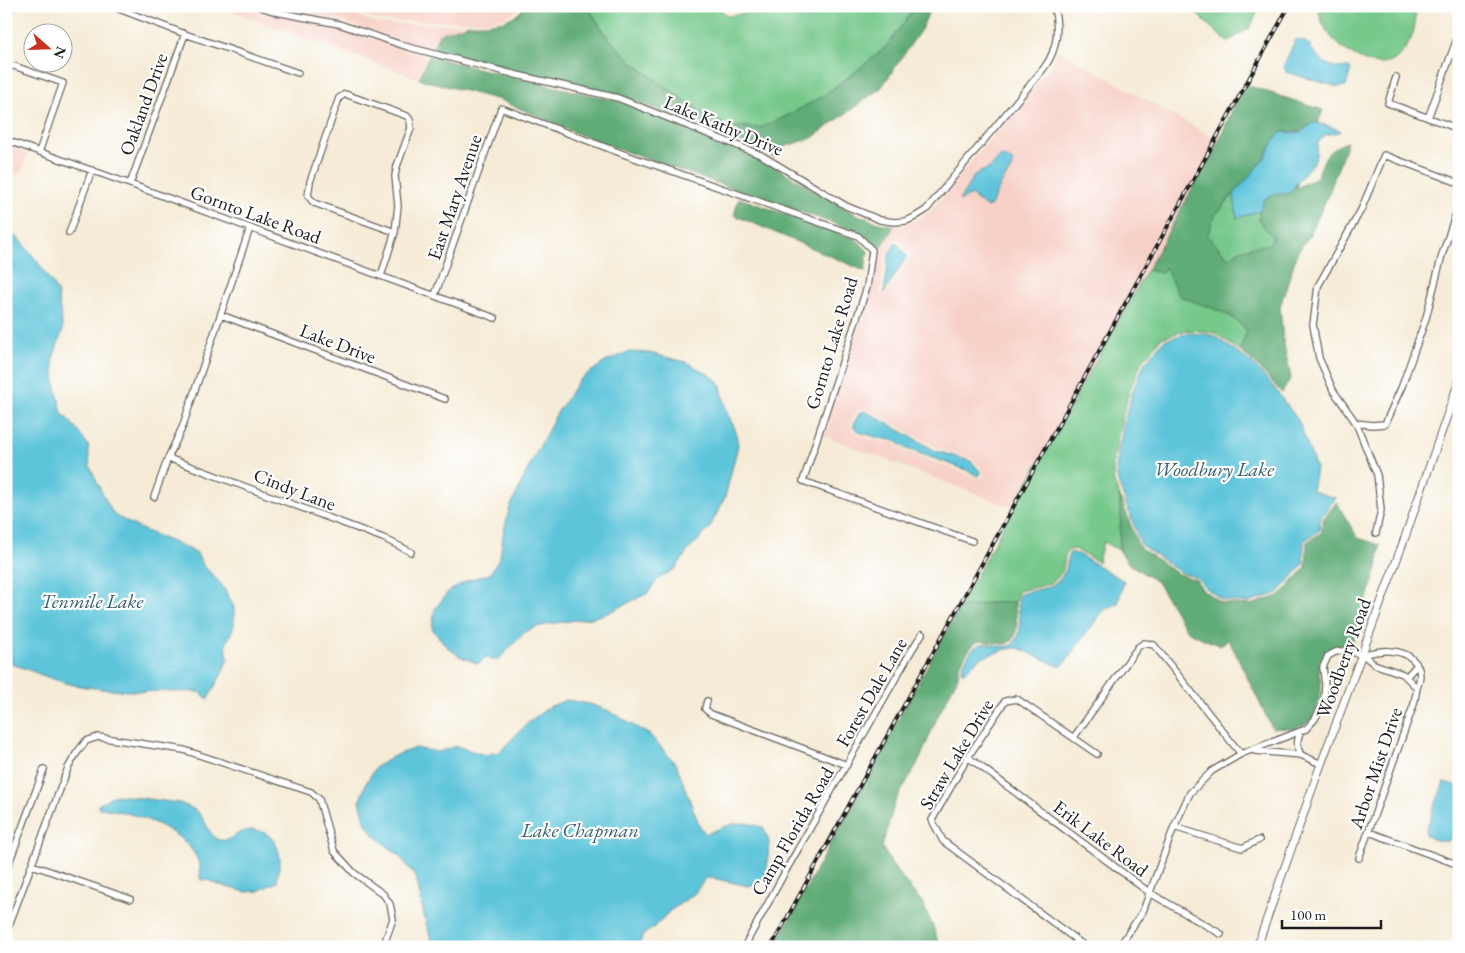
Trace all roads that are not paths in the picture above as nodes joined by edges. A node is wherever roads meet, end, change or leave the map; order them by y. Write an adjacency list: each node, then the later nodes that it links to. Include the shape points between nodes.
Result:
1 (111, 6): 5 (street)
2 (258, 6): 3 (street, Lake Kathy Drive, via 618,98 761,155 854,210 894,222 913,218 926,210 1044,68 1056,41)
3 (1054, 6)
4 (1459, 33): 10 (street)
5 (185, 34): 7 (street); 16 (street, Oakland Drive)
6 (6, 66): 13 (street, via 63,83)
7 (298, 73)
8 (1396, 77): 10 (street, via 1388,103)
9 (501, 108): 23 (street, East Mary Avenue); 32 (street, Gornto Lake Road, via 858,236 872,250 868,287 803,480)
10 (1428, 118): 11 (street)
11 (1459, 129)
12 (6, 140): 13 (street, Gornto Lake Road)
13 (39, 152): 14 (street, Gornto Lake Road)
14 (92, 170): 16 (street, Gornto Lake Road); 21 (street)
15 (1459, 183): 28 (street, via 1384,155 1361,210 1318,286 1313,326 1319,358 1333,390)
16 (130, 184): 19 (street, Gornto Lake Road)
17 (1459, 204): 18 (street)
18 (1456, 224): 28 (street, via 1442,255 1426,318 1386,424)
19 (250, 228): 22 (street, Gornto Lake Road); 24 (street)
20 (395, 232): 20 (street, via 398,206 395,176 411,128 410,120 407,116 345,94 339,98 308,196 314,202); 22 (street)
21 (69, 233)
22 (381, 276): 23 (street, Gornto Lake Road)
23 (435, 295): 25 (street, Gornto Lake Road)
24 (221, 315): 27 (street, Lake Drive); 29 (street, via 182,428)
25 (495, 318)
26 (1459, 381): 35 (street, Woodberry Road)
27 (445, 399)
28 (1356, 423): 31 (street, via 1377,475 1381,510)
29 (168, 458): 30 (street); 33 (street, Cindy Lane, via 383,538)
30 (154, 497)
31 (1376, 533)
32 (972, 541)
33 (411, 552)
34 (922, 634): 48 (street, Forest Dale Lane)
35 (1362, 654): 36 (street, via 1391,651 1404,654); 37 (street, Arbor Mist Drive, via 1374,664); 40 (street, via 1338,651 1328,656 1323,667 1324,702 1316,719); 47 (street, Woodberry Road)
36 (1417, 665): 37 (street); 38 (street, Arbor Mist Drive, via 1421,679)
37 (1406, 676): 38 (street, Arbor Mist Drive)
38 (1417, 688): 51 (street, Arbor Mist Drive)
39 (707, 701): 48 (street, Camp Florida Road, via 705,709 711,714)
40 (1300, 732): 42 (street); 45 (street, via 1297,749)
41 (1074, 738): 43 (street, Straw Lake Drive); 44 (street, via 1144,643 1154,645); 46 (street, Straw Lake Drive, via 1017,699 1005,701)
42 (1251, 751): 44 (street); 45 (street)
43 (1097, 754)
44 (1241, 754): 50 (street, via 1212,772 1190,793)
45 (1302, 755): 47 (street)
46 (968, 757): 57 (street, Erik Lake Road); 61 (street, Straw Lake Drive, via 932,820 943,841)
47 (1321, 764): 67 (street, Woodberry Road)
48 (846, 765): 63 (street, Camp Florida Road)
49 (44, 769): 56 (street)
50 (1174, 826): 52 (street, via 1242,848); 57 (street)
51 (1369, 832): 53 (street, Arbor Mist Drive); 55 (street)
52 (1259, 840)
53 (1359, 858)
54 (32, 865): 58 (street); 59 (street); 62 (street, via 68,768 86,741 98,737 184,750 311,792 319,799 334,851 390,904 393,919)
55 (1459, 865)
56 (6, 871)
57 (1150, 893): 60 (street, Erik Lake Road); 66 (street, via 1143,911)
58 (130, 899)
59 (6, 933)
60 (1221, 934)
61 (1076, 940): 64 (street); 65 (street, Straw Lake Drive)
62 (383, 947)
63 (744, 947)
64 (1072, 947)
65 (1086, 947)
66 (1119, 947)
67 (1257, 947)

